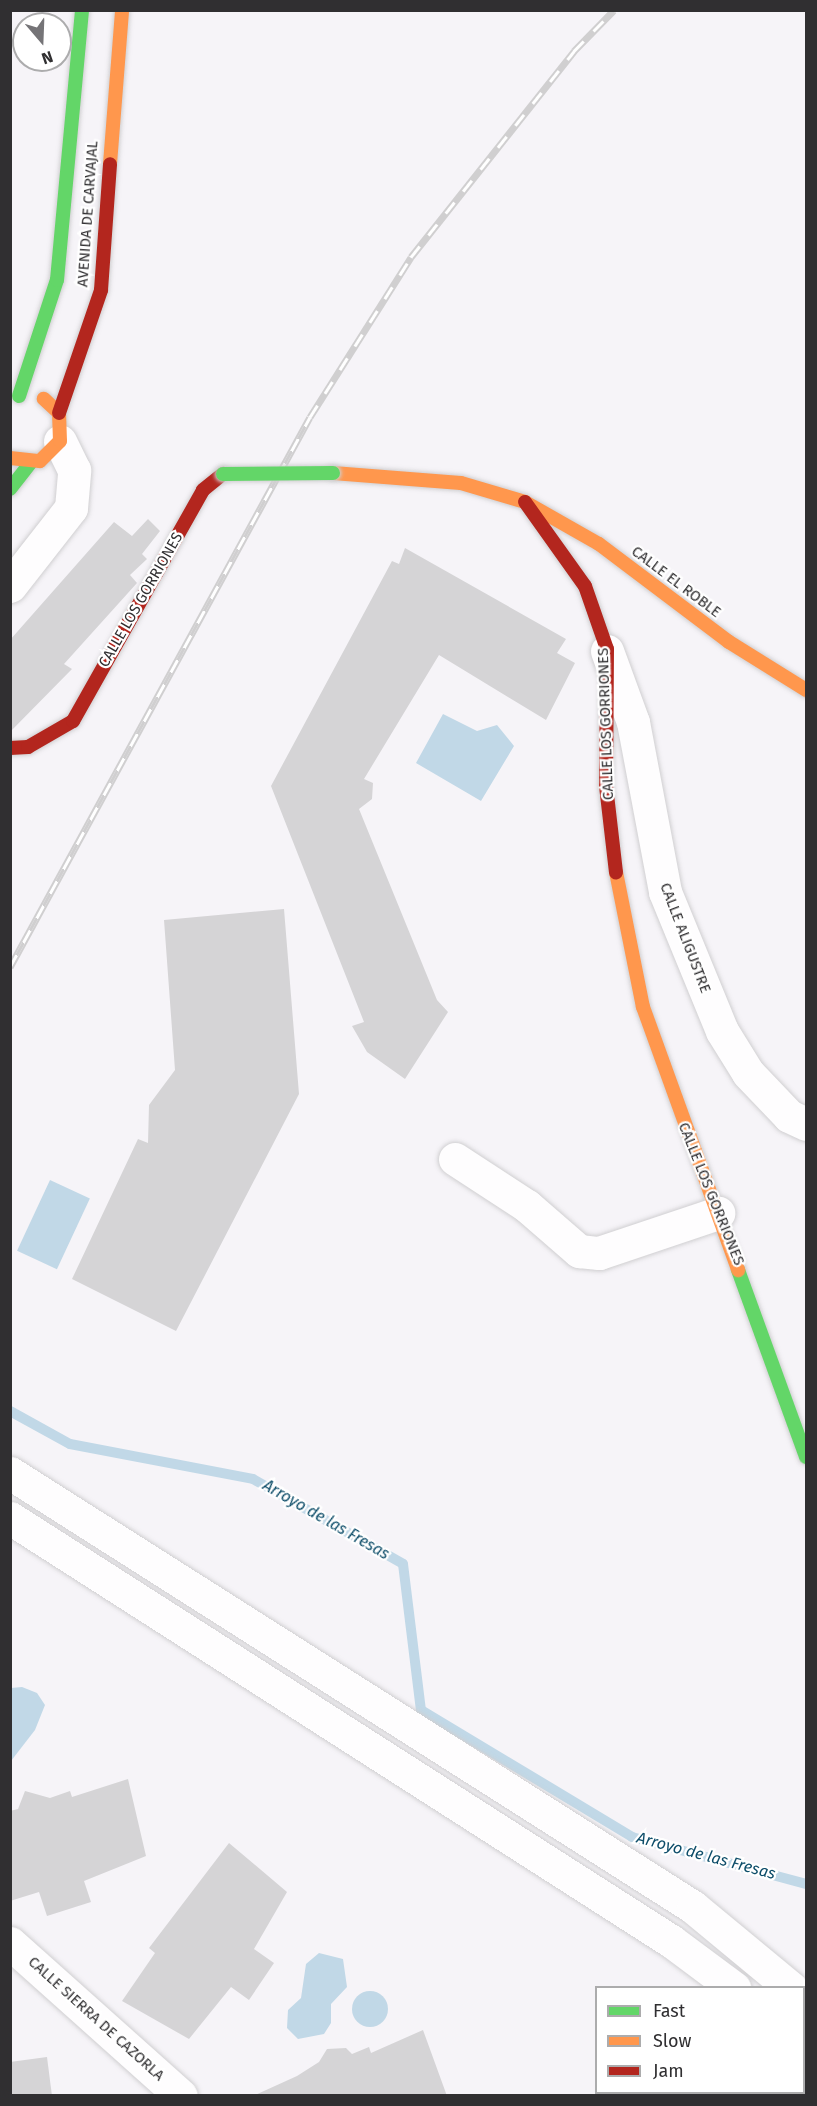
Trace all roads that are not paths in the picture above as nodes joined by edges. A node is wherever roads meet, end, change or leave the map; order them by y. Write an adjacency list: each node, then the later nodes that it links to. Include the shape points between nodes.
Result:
1 (82, 10): 3 (street, AVENIDA DE CARVAJAL, via 57,280)
2 (122, 10): 4 (street, AVENIDA DE CARVAJAL, via 101,290)
3 (15, 398): 4 (street, via 37,396)
4 (59, 427): 6 (street, via 52,453); 9 (street, via 74,470 71,508)
5 (10, 458): 6 (street)
6 (31, 462): 7 (street)
7 (10, 489)
8 (525, 502): 10 (street, CALLE LOS GORRIONES, via 585,586); 11 (street, CALLE EL ROBLE, via 599,544 729,642); 12 (street, CALLE LOS GORRIONES, bridge, via 461,483 333,473 223,474 203,490 73,721 28,747)
9 (10, 586)
10 (607, 649): 13 (street, CALLE ALIGUSTRE, via 633,722 665,892 718,1020 748,1073 789,1116); 15 (street, CALLE LOS GORRIONES, via 606,786 621,914 643,1008)
11 (807, 690)
12 (10, 748)
13 (807, 1124)
14 (455, 1159): 15 (street, via 527,1206 579,1251 599,1253)
15 (718, 1213): 16 (street, CALLE LOS GORRIONES)
16 (807, 1457)
17 (10, 1473): 21 (street, via 693,1907)
18 (10, 1518): 20 (street, via 671,1941)
19 (10, 1943): 22 (street, CALLE SIERRA DE CAZORLA)
20 (731, 1986)
21 (788, 1986)
22 (181, 2096)

